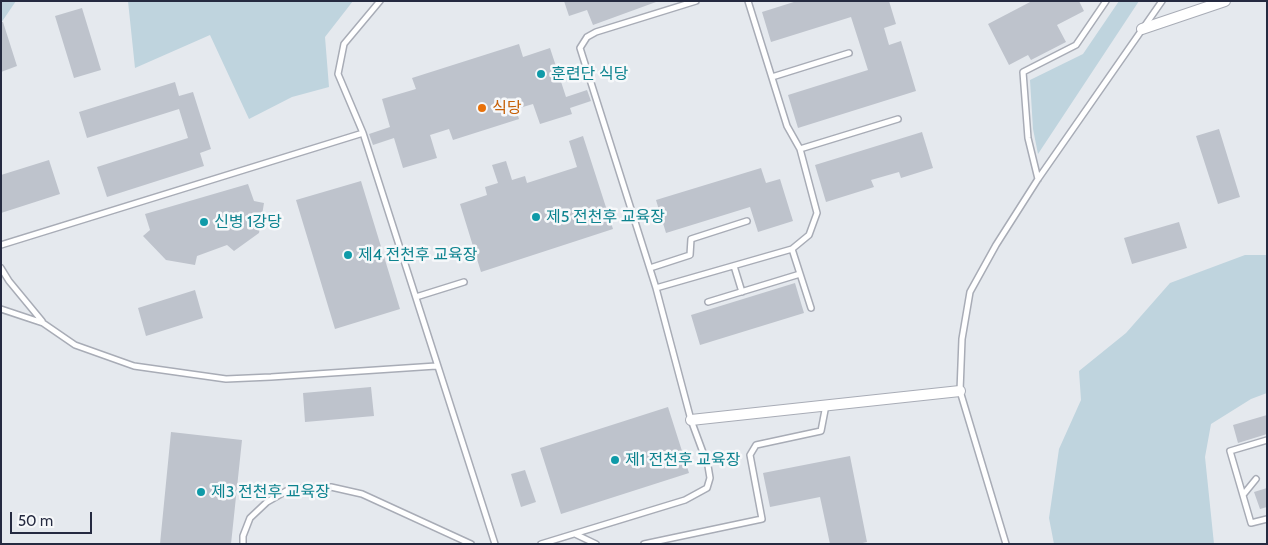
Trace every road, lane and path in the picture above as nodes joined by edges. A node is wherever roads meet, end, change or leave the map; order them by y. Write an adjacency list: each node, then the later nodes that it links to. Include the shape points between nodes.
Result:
1 (380, 1): 11 (lane, via 344,44 338,74)
2 (696, 1): 19 (lane, via 596,32 587,37 580,48)
3 (748, 1): 9 (lane)
4 (1106, 1): 13 (lane, via 1076,45 1023,72 1028,138)
5 (1162, 1): 7 (lane)
6 (1225, 1): 7 (street)
7 (1142, 29): 13 (lane)
8 (849, 53): 9 (lane)
9 (772, 77): 12 (lane, via 787,126)
10 (898, 119): 12 (lane)
11 (363, 133): 15 (lane); 24 (lane)
12 (800, 149): 16 (lane, via 817,213 809,235)
13 (1038, 179): 30 (lane, via 970,292 962,339)
14 (747, 221): 19 (lane, via 692,239 690,255)
15 (1, 245)
16 (792, 248): 17 (lane); 20 (lane)
17 (734, 266): 22 (lane); 23 (lane)
18 (1, 268): 28 (lane)
19 (650, 268): 22 (lane)
20 (800, 274): 23 (lane); 26 (lane)
21 (464, 282): 24 (lane)
22 (656, 288): 32 (lane)
23 (742, 292): 25 (lane)
24 (416, 298): 29 (lane)
25 (708, 302)
26 (811, 308)
27 (1, 310): 28 (lane)
28 (43, 323): 29 (lane, via 74,345 134,366 226,379)
29 (436, 366): 40 (lane)
30 (960, 391): 31 (street); 44 (lane)
31 (826, 405): 32 (street); 43 (lane, via 822,431 756,445 750,455 762,519)
32 (691, 420): 37 (lane, via 708,466 710,478 707,488 684,500)
33 (1267, 440): 35 (lane, via 1230,451)
34 (1256, 479): 35 (lane)
35 (1243, 495): 36 (lane, via 1251,523)
36 (1267, 519)
37 (574, 534): 41 (lane); 42 (lane)
38 (243, 544): 39 (lane, via 250,518 267,502 288,490 308,487 362,494)
39 (471, 544)
40 (494, 544)
41 (541, 544)
42 (596, 544)
43 (644, 544)
44 (1006, 544)

